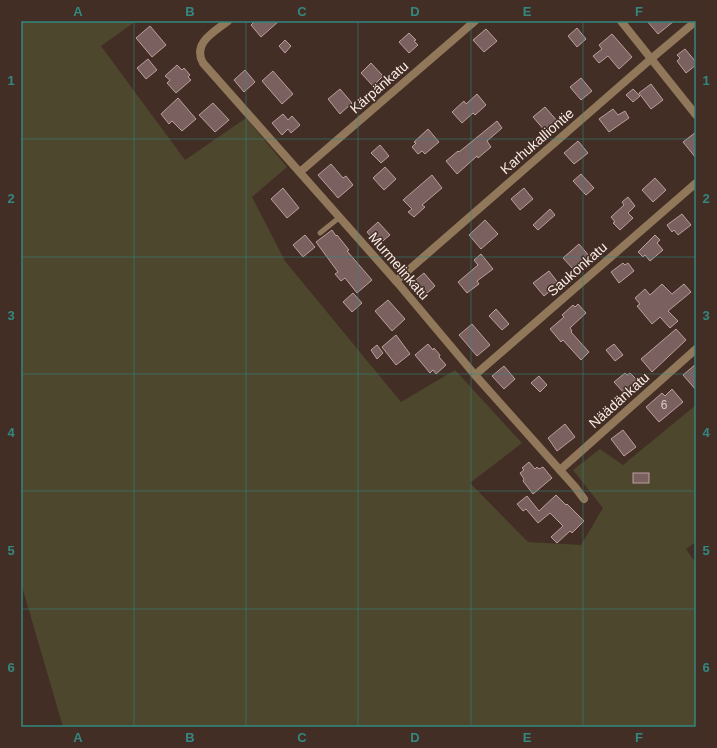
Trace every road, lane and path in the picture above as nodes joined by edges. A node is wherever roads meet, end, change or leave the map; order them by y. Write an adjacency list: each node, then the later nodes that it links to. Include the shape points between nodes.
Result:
1 (228, 21): 7 (street, Murmelinkatu, via 202,42 199,56)
2 (475, 21): 7 (street, Kärpänkatu)
3 (621, 21): 5 (street)
4 (696, 21): 5 (street, Karhukalliontie)
5 (652, 58): 6 (street); 11 (street, Karhukalliontie)
6 (696, 115)
7 (300, 172): 9 (street, Murmelinkatu)
8 (696, 183): 13 (street, Saukonkatu)
9 (340, 217): 10 (lane); 11 (street, Murmelinkatu)
10 (320, 233)
11 (396, 281): 13 (street, Murmelinkatu)
12 (696, 349): 14 (street, Näädänkatu)
13 (475, 375): 14 (street, Murmelinkatu)
14 (560, 470): 15 (street, Murmelinkatu)
15 (584, 499)

